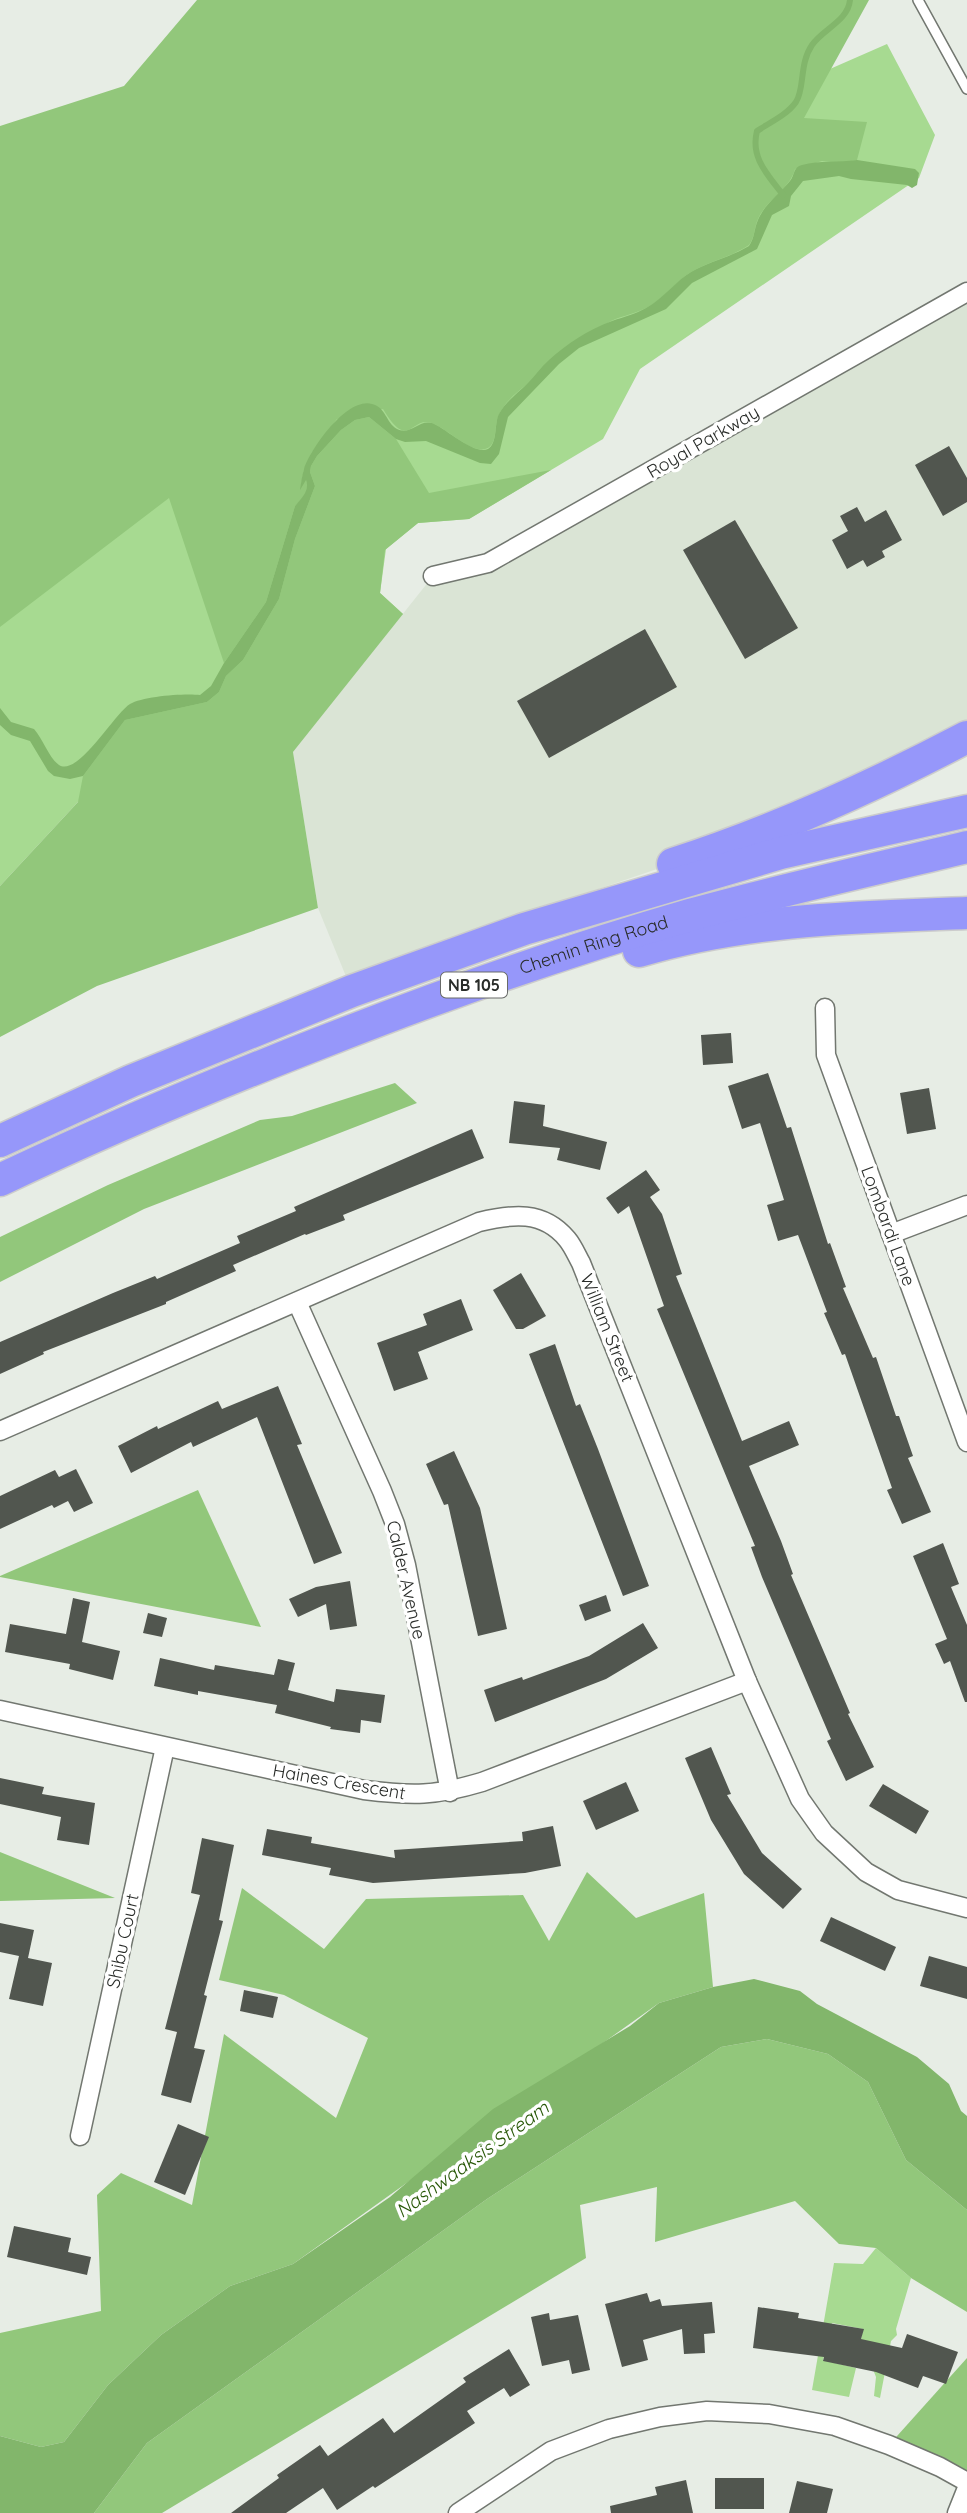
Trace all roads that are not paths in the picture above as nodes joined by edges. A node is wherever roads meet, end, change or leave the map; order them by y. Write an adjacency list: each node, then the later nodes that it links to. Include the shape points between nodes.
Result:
1 (918, 0): 2 (lane)
2 (967, 89)
3 (967, 292): 4 (street, Royal Parkway, via 488,563)
4 (433, 576)
5 (967, 737): 9 (highway, via 757,835 499,923)
6 (967, 811): 9 (highway, Chemin Ring Road / NB 105, via 781,853 524,929)
7 (967, 847): 11 (highway, Chemin Ring Road / NB 105, via 691,915 611,940 400,1012)
8 (967, 913): 11 (highway, via 750,927 649,948)
9 (352, 991): 12 (highway, Chemin Ring Road / NB 105, via 131,1081)
10 (825, 1007): 15 (street, Lombardi Lane, via 825,1055)
11 (214, 1085): 13 (highway, Chemin Ring Road / NB 105)
12 (0, 1141)
13 (0, 1180)
14 (967, 1205): 15 (street)
15 (891, 1234): 18 (street, Lombardi Lane)
16 (297, 1302): 17 (street, William Street); 19 (street, William Street, via 479,1222 508,1215 540,1218 567,1239 581,1264); 22 (street, Calder Avenue, via 395,1524)
17 (0, 1431)
18 (967, 1442)
19 (747, 1681): 22 (street, Haines Crescent); 23 (street, William Street, via 800,1799 836,1846 866,1872 898,1890)
20 (0, 1710): 21 (street, Haines Crescent)
21 (165, 1747): 22 (street, Haines Crescent, via 364,1790 412,1796); 24 (street, Shibu Court)
22 (450, 1792)
23 (967, 1908)
24 (80, 2136)
25 (967, 2482): 27 (street, via 835,2426 769,2414 707,2411 608,2429 551,2451)
26 (967, 2488): 28 (street)
27 (458, 2513)
28 (957, 2513)

